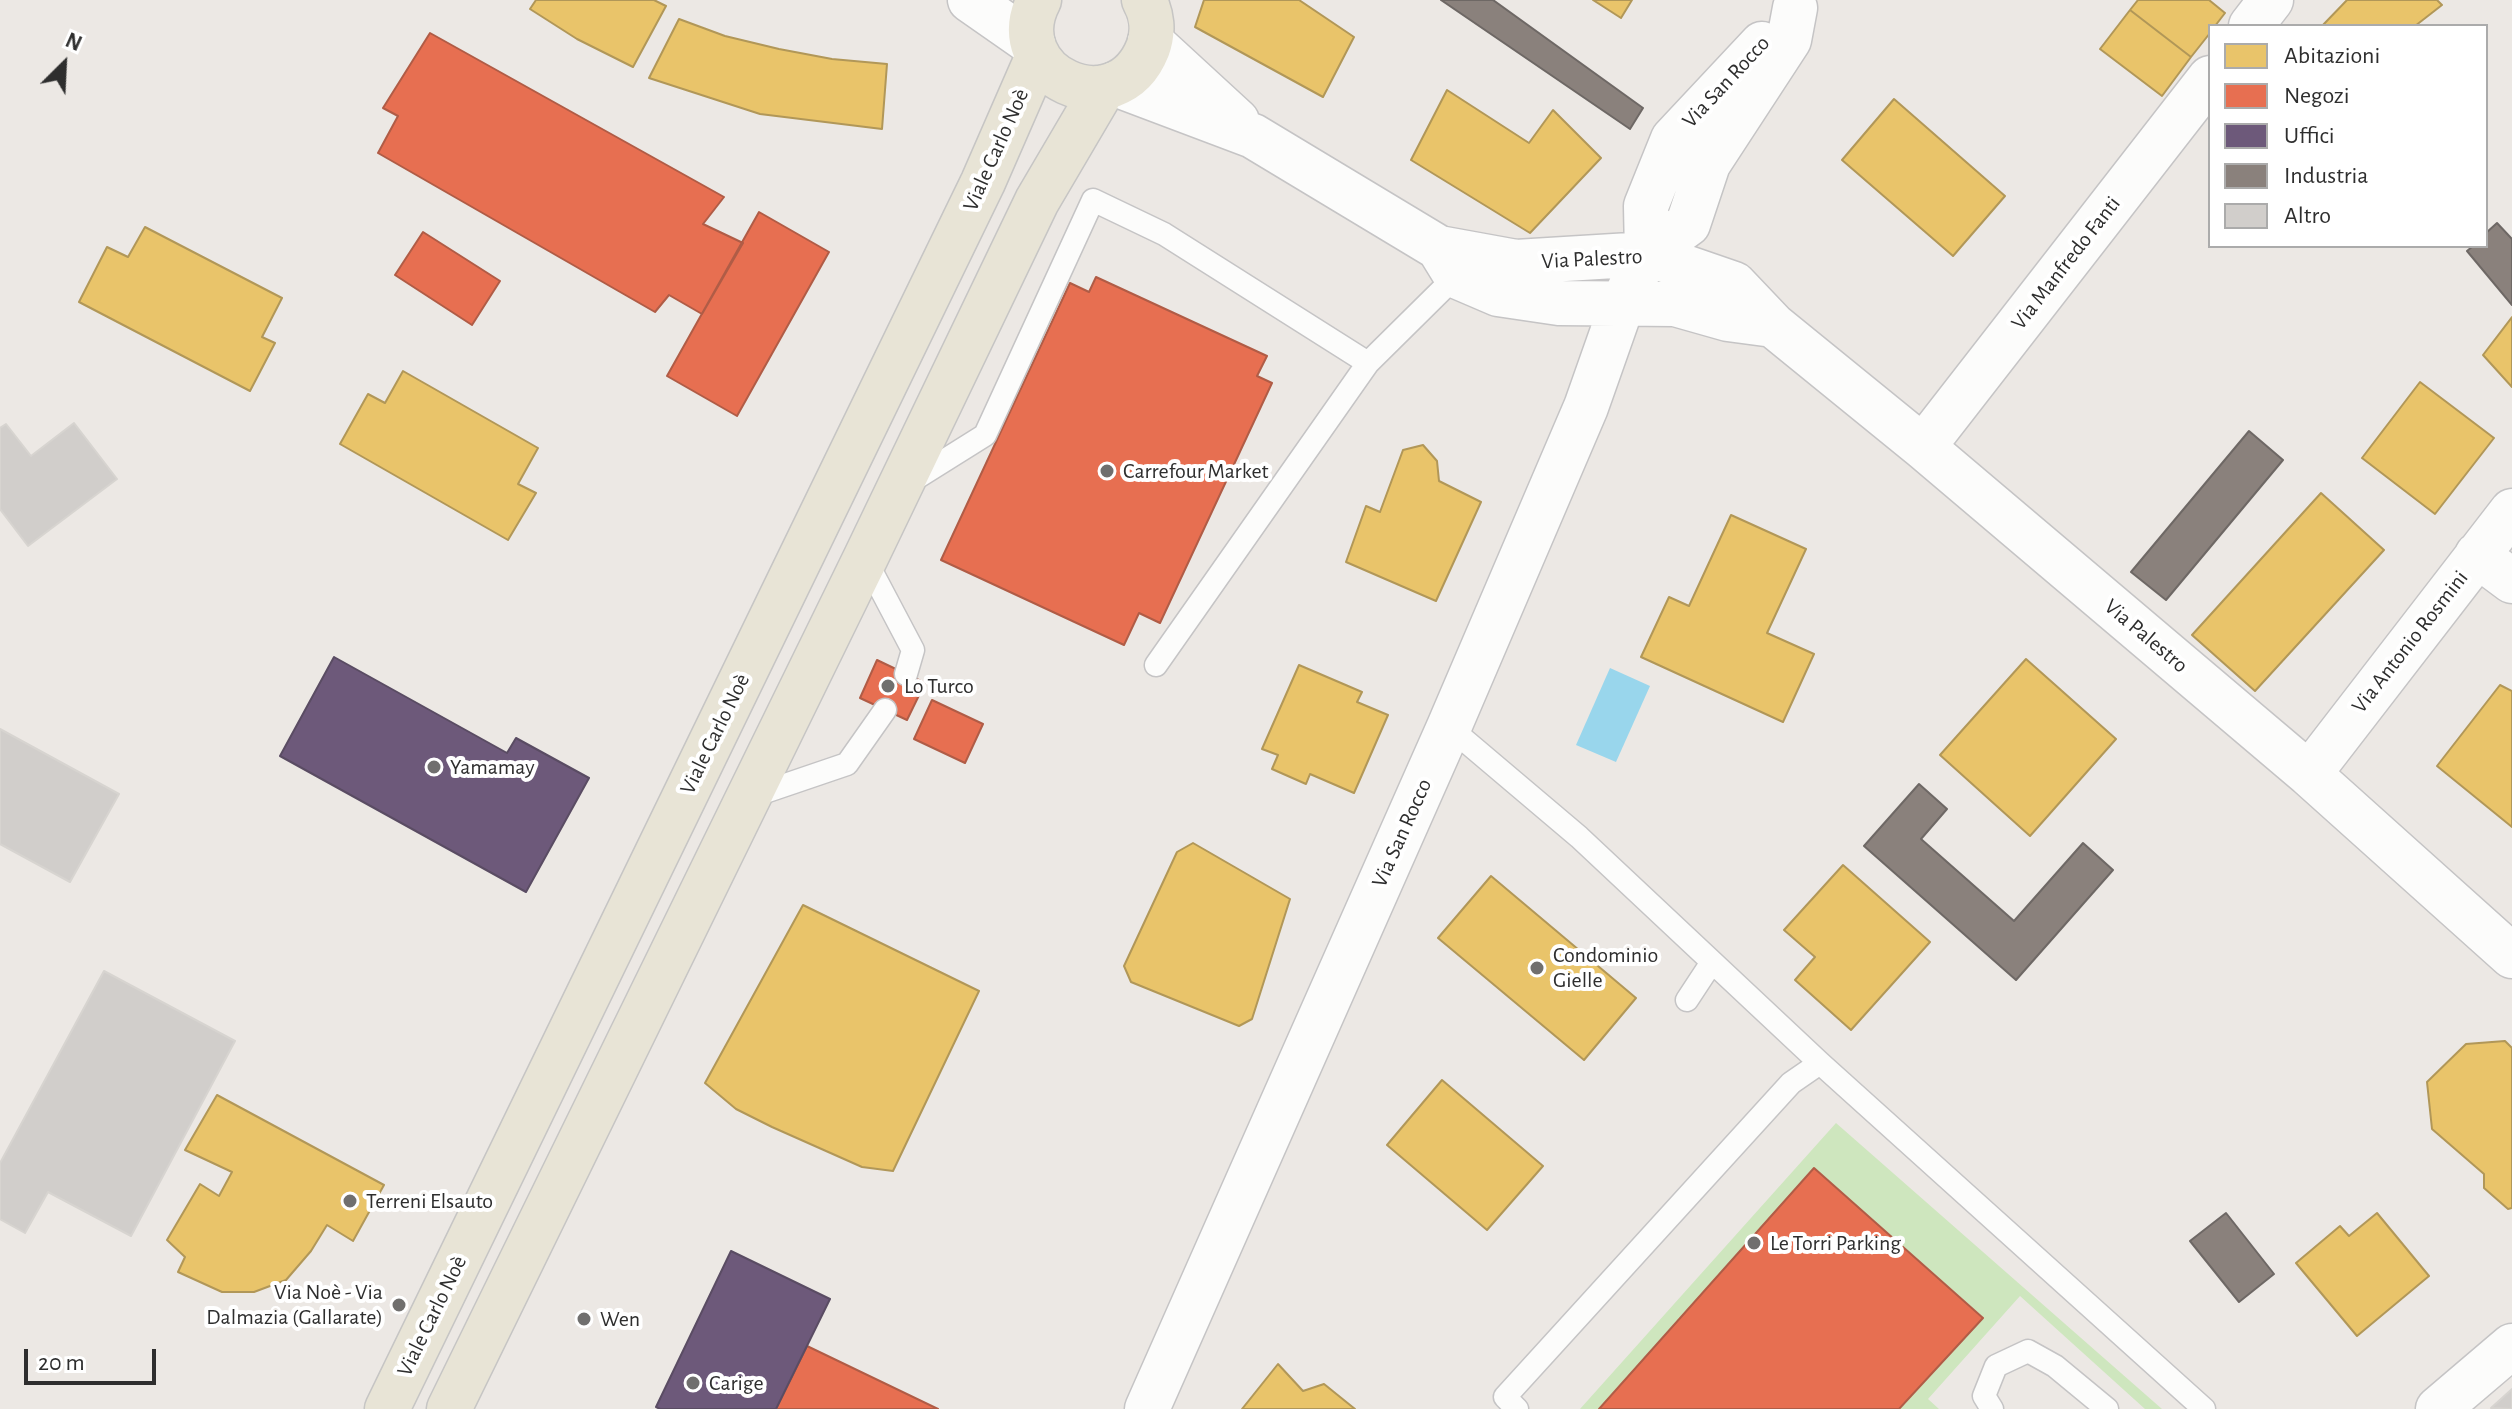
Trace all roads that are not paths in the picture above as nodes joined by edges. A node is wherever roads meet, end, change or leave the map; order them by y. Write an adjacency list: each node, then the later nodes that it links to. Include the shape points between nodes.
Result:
1 (970, 0): 7 (street)
2 (1039, 0): 7 (main road, Viale Carlo Noè, via 1031,23)
3 (2271, 0): 6 (street)
4 (1798, 4): 11 (street, Via San Rocco, via 1673,139 1646,206)
5 (1147, 11): 9 (main road, via 1143,61); 10 (street, Via Palestro)
6 (2253, 24)
7 (1035, 50): 9 (main road, Viale Carlo Noè, via 1064,83); 33 (main road, Viale Carlo Noè, via 976,196)
8 (2208, 81): 16 (street, Via Manfredo Fanti)
9 (1110, 86): 10 (street, Via Palestro); 17 (main road, via 1037,201)
10 (1253, 136): 12 (street, Via Palestro)
11 (1647, 254): 12 (street, Via Palestro); 13 (street, Via San Rocco); 14 (street, Via Palestro, via 1734,284)
12 (1447, 262): 13 (street, Via Palestro, via 1498,294 1559,303); 15 (lane)
13 (1623, 302): 14 (street, Via Palestro, via 1675,304); 25 (street, Via San Rocco, via 1586,407)
14 (1773, 325): 16 (street, Via Palestro)
15 (1368, 363): 17 (lane, via 1164,234 1093,200 985,435); 22 (lane)
16 (1923, 447): 26 (street, Via Palestro)
17 (900, 489): 20 (main road)
18 (2512, 511): 19 (street, Via Antonio Rosmini)
19 (2477, 555): 21 (street); 26 (street, Via Antonio Rosmini)
20 (865, 559): 23 (lane, via 913,650); 27 (main road)
21 (2512, 581)
22 (1156, 665)
23 (906, 674)
24 (885, 710): 27 (lane, via 847,764)
25 (1449, 727): 29 (lane, via 1579,837); 35 (street, Via San Rocco)
26 (2309, 774): 28 (street, Via Palestro)
27 (749, 797): 34 (main road)
28 (2512, 956)
29 (1712, 962): 30 (lane); 31 (lane)
30 (1687, 1000)
31 (1820, 1063): 36 (lane, via 1791,1083 1505,1397); 39 (lane)
32 (2512, 1346): 40 (street)
33 (387, 1409)
34 (449, 1409)
35 (1147, 1409)
36 (1517, 1409)
37 (1992, 1409): 38 (lane, via 1984,1396 1996,1366 2028,1351)
38 (2107, 1409)
39 (2204, 1409)
40 (2438, 1409)

